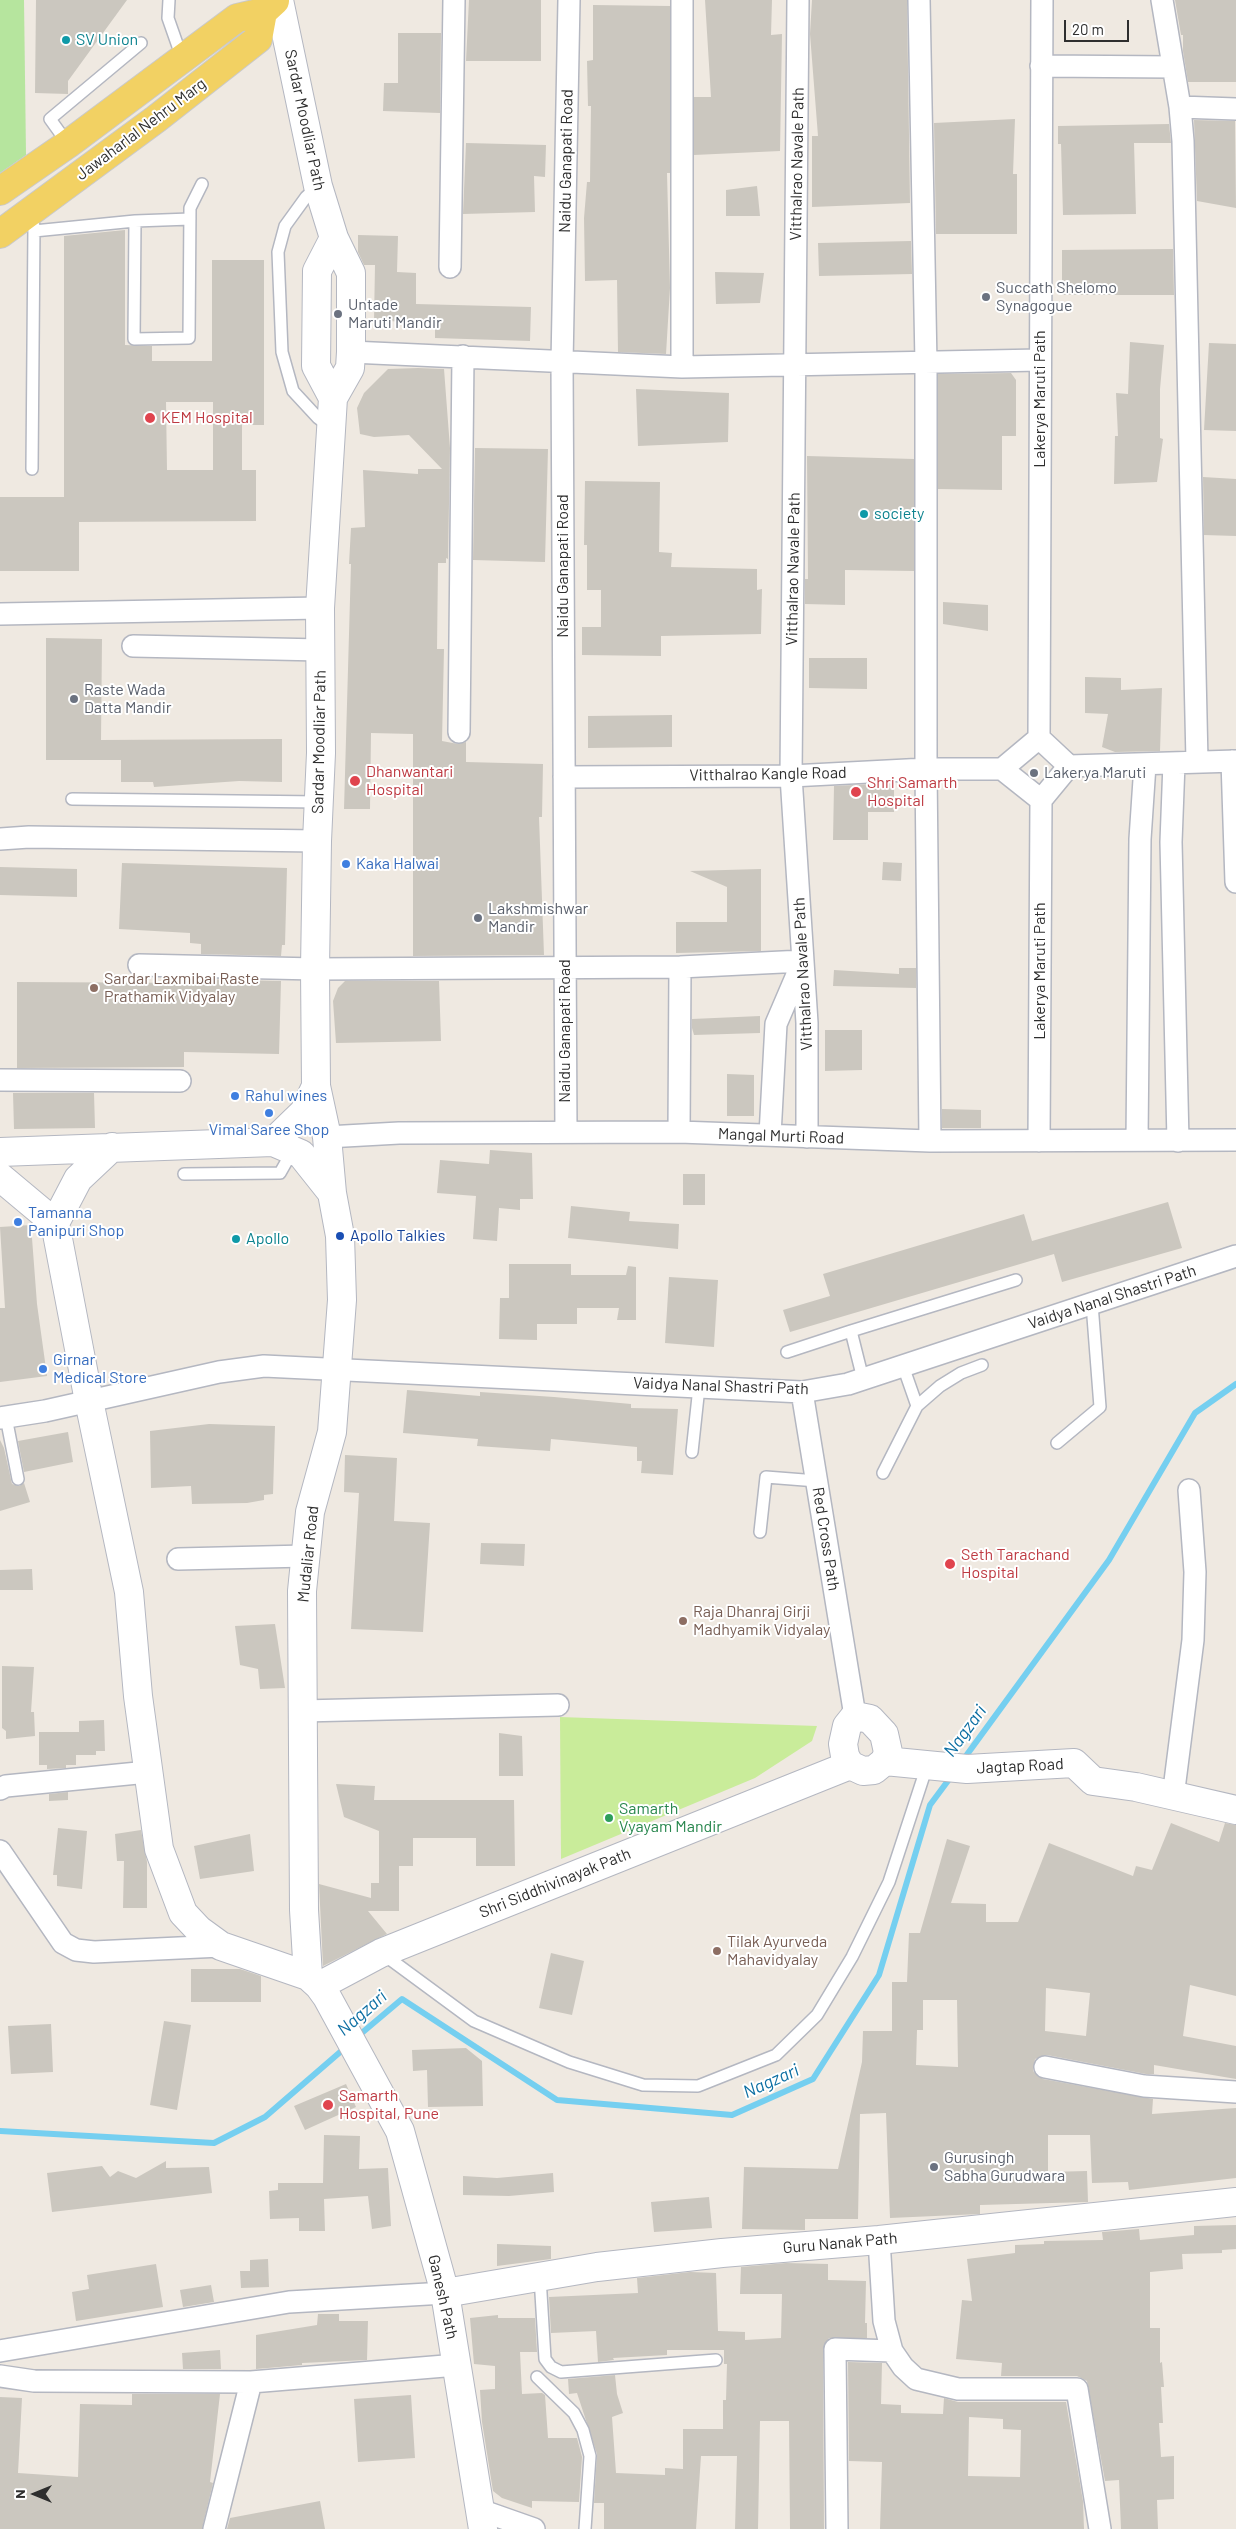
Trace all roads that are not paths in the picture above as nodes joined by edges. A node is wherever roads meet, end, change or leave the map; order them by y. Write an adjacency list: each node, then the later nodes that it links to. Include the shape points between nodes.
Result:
1 (168, 0): 11 (lane, via 168,18)
2 (454, 0): 25 (street)
3 (568, 0): 29 (street, Naidu Ganapati Road)
4 (682, 0): 32 (street)
5 (798, 0): 31 (street, Vitthalrao Navale Path)
6 (919, 0): 30 (street)
7 (1042, 0): 12 (street, Lakerya Maruti Path)
8 (1162, 0): 13 (street)
9 (273, 4): 11 (main road, via 237,18); 18 (street, Sardar Moodliar Path); 20 (main road, Jawaharlal Nehru Marg, via 258,39)
10 (140, 43): 16 (lane, via 50,119)
11 (181, 57): 16 (main road)
12 (1041, 66): 13 (street); 28 (street, Lakerya Maruti Path)
13 (1173, 67): 14 (street)
14 (1180, 107): 15 (street); 42 (street)
15 (1236, 109)
16 (68, 144): 19 (main road)
17 (202, 184): 21 (lane, via 190,208)
18 (318, 186): 24 (street, Sardar Moodliar Path); 34 (lane, via 285,226 278,252 282,352 293,391)
19 (0, 191)
20 (34, 220): 22 (lane); 23 (main road, Jawaharlal Nehru Marg); 35 (lane)
21 (190, 220): 22 (lane); 22 (lane, via 189,338 134,339)
22 (135, 221)
23 (0, 234)
24 (334, 238): 26 (street, Sardar Moodliar Path, via 351,272); 33 (street, Sardar Moodliar Path, via 317,271 316,347 316,366)
25 (450, 267)
26 (352, 352): 27 (street); 33 (street, Sardar Moodliar Path, via 350,368)
27 (463, 356): 29 (street); 40 (street)
28 (1040, 360): 30 (street); 41 (street, Lakerya Maruti Path)
29 (562, 363): 32 (street); 50 (street, Naidu Ganapati Road)
30 (926, 363): 31 (street); 47 (street)
31 (795, 365): 32 (street); 49 (street, Vitthalrao Navale Path)
32 (682, 367)
33 (333, 398): 34 (street, Sardar Moodliar Path)
34 (332, 429): 36 (street, Sardar Moodliar Path)
35 (32, 469)
36 (320, 608): 37 (street); 39 (street, Sardar Moodliar Path)
37 (0, 614)
38 (133, 646): 39 (street)
39 (321, 650): 53 (street, Sardar Moodliar Path)
40 (460, 732)
41 (1039, 738): 46 (street); 48 (street)
42 (1197, 761): 43 (street); 44 (street)
43 (1234, 761): 56 (street)
44 (1174, 762): 45 (street); 71 (street, via 1171,842)
45 (1145, 765): 46 (street); 70 (street, via 1140,839)
46 (1069, 766): 52 (street)
47 (926, 769): 48 (street, Vitthalrao Kangle Road); 49 (street, Vitthalrao Kangle Road); 73 (street)
48 (1002, 769): 52 (street)
49 (791, 776): 50 (street, Vitthalrao Kangle Road); 57 (street, Vitthalrao Navale Path)
50 (564, 777): 59 (street, Naidu Ganapati Road)
51 (72, 799): 53 (lane)
52 (1041, 800): 74 (street, Lakerya Maruti Path)
53 (319, 802): 55 (street, Sardar Moodliar Path)
54 (0, 839): 55 (street)
55 (317, 841): 61 (street, Sardar Moodliar Path)
56 (1236, 882)
57 (803, 961): 60 (street); 67 (street, via 776,1024); 69 (street, Vitthalrao Navale Path, via 807,1023)
58 (139, 966): 61 (street)
59 (565, 966): 60 (street); 61 (street); 65 (street, Naidu Ganapati Road)
60 (680, 967): 66 (street)
61 (315, 969): 64 (street, Sardar Moodliar Path)
62 (0, 1080): 63 (street)
63 (180, 1081)
64 (316, 1086): 68 (street, Sardar Moodliar Path); 75 (street, Sardar Moodliar Path)
65 (566, 1132): 66 (street, Mangal Murti Road); 68 (street, Mangal Murti Road)
66 (680, 1132): 67 (street, Mangal Murti Road)
67 (770, 1135): 69 (street, Mangal Murti Road)
68 (326, 1137): 80 (street, Mudaliar Road)
69 (807, 1137): 73 (street, Mangal Murti Road)
70 (1137, 1140): 71 (street, Mangal Murti Road); 74 (street, Mangal Murti Road)
71 (1178, 1140): 72 (street, Mangal Murti Road)
72 (1236, 1140)
73 (930, 1141): 74 (street, Mangal Murti Road)
74 (1039, 1141)
75 (283, 1146): 76 (street); 78 (lane, via 280,1173); 80 (street, via 301,1154)
76 (112, 1147): 77 (street); 81 (street, via 78,1179)
77 (0, 1152)
78 (184, 1174)
79 (0, 1177): 81 (street)
80 (332, 1193): 89 (street, Mudaliar Road, via 340,1236 342,1300)
81 (55, 1222): 93 (street)
82 (1236, 1250): 84 (street, Vaidya Nanal Shastri Path)
83 (1016, 1280): 85 (lane)
84 (1092, 1304): 88 (street, Vaidya Nanal Shastri Path); 96 (lane, via 1100,1406)
85 (851, 1331): 86 (lane); 90 (lane)
86 (787, 1352)
87 (982, 1365): 94 (lane, via 940,1386)
88 (903, 1366): 90 (street, Vaidya Nanal Shastri Path); 94 (lane)
89 (336, 1368): 91 (street, Vaidya Nanal Shastri Path); 93 (street, Vaidya Nanal Shastri Path, via 264,1366 218,1372); 103 (street, Mudaliar Road, via 332,1432 310,1512)
90 (863, 1379): 92 (street, Vaidya Nanal Shastri Path)
91 (699, 1386): 92 (street, Vaidya Nanal Shastri Path); 97 (lane)
92 (802, 1392): 100 (street, Red Cross Path)
93 (88, 1401): 95 (street, Vaidya Nanal Shastri Path); 111 (street, via 129,1592)
94 (918, 1406): 98 (lane)
95 (3, 1418): 99 (lane)
96 (1057, 1443)
97 (692, 1452)
98 (883, 1473)
99 (18, 1479)
100 (817, 1481): 102 (lane, via 766,1477); 107 (street, Red Cross Path)
101 (1190, 1490): 113 (street, via 1195,1572 1193,1640)
102 (760, 1532)
103 (306, 1556): 104 (street); 106 (street, Mudaliar Road, via 302,1591)
104 (178, 1559)
105 (558, 1705): 106 (street)
106 (302, 1711): 118 (street, Mudaliar Road, via 304,1910)
107 (855, 1716): 108 (street, via 870,1719 884,1734 888,1752); 109 (street, via 847,1726 843,1744)
108 (885, 1761): 109 (street, via 874,1770 863,1771); 110 (street, Jagtap Road)
109 (850, 1764): 117 (street, Shri Siddhivinayak Path)
110 (947, 1767): 113 (street, Jagtap Road, via 1074,1763 1093,1781 1136,1787); 117 (lane, via 852,1958 817,2015 776,2055 698,2086 643,2085 561,2058 474,2021)
111 (148, 1772): 112 (street); 116 (street, via 159,1849 183,1913 199,1930)
112 (0, 1789)
113 (1173, 1797): 114 (street, Jagtap Road)
114 (1236, 1810)
115 (0, 1851): 116 (street, via 63,1943 76,1950)
116 (222, 1946): 118 (street)
117 (381, 1953): 118 (street, Shri Siddhivinayak Path)
118 (318, 1986): 124 (street, Ganesh Path, via 400,2131)
119 (1045, 2067): 120 (street, via 1144,2086)
120 (1236, 2092)
121 (1236, 2202): 122 (street, Guru Nanak Path)
122 (879, 2240): 123 (street, Guru Nanak Path, via 722,2253); 125 (street, via 881,2301)
123 (540, 2277): 124 (street, Guru Nanak Path); 127 (lane, via 545,2359 561,2372)
124 (445, 2293): 126 (street, via 289,2302); 128 (street, Ganesh Path)
125 (892, 2351): 136 (street, via 835,2349); 137 (street, via 916,2379 958,2389 1078,2388)
126 (0, 2352)
127 (716, 2360)
128 (457, 2366): 131 (street); 132 (street, Ganesh Path)
129 (0, 2376): 131 (street, via 34,2381)
130 (537, 2376): 135 (lane, via 574,2413 583,2430 590,2456)
131 (251, 2382): 133 (street)
132 (482, 2520): 134 (street)
133 (214, 2529)
134 (534, 2529)
135 (584, 2529)
136 (837, 2529)
137 (1100, 2529)

